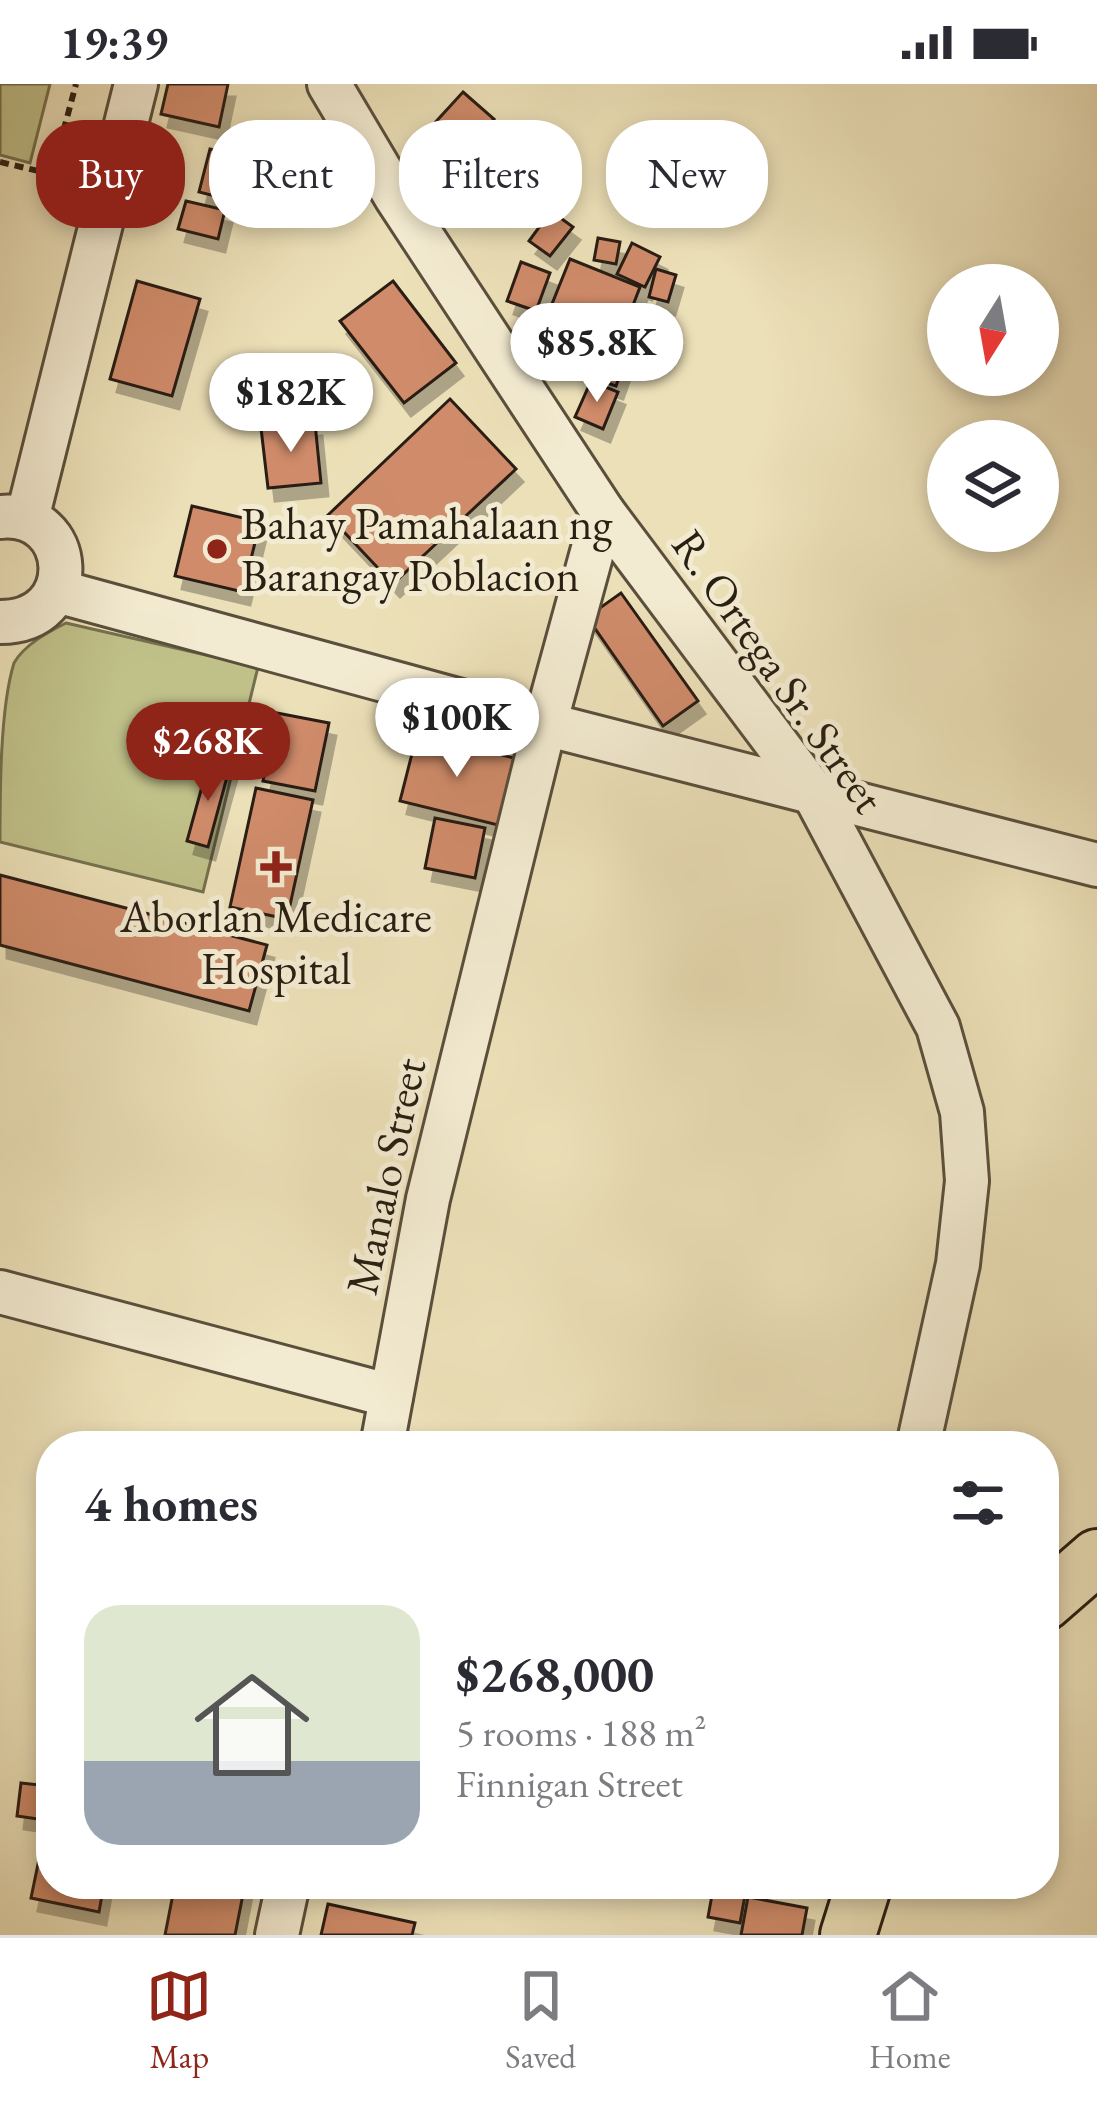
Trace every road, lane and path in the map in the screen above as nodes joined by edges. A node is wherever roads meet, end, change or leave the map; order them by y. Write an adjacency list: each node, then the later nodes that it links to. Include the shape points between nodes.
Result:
1 (76, 84): 4 (path)
2 (136, 84): 5 (street)
3 (328, 84): 9 (street, R. Ortega Sr. Street)
4 (66, 120)
5 (127, 120)
6 (0, 163): 7 (path)
7 (36, 171)
8 (98, 228): 10 (street)
9 (603, 512): 13 (street, Manalo Street); 14 (street, R. Ortega Sr. Street)
10 (13, 518): 11 (street, via 53,541)
11 (57, 591): 12 (street, via 34,616); 13 (street)
12 (0, 622)
13 (545, 724): 14 (street); 17 (street, Manalo Street, via 428,1199)
14 (813, 792): 15 (street); 19 (street, R. Ortega Sr. Street, via 938,1027 962,1112 967,1181 958,1264)
15 (1097, 865)
16 (0, 1292): 17 (street)
17 (392, 1396): 18 (street, Manalo Street)
18 (385, 1431)
19 (921, 1431)
20 (1097, 1557): 21 (main road)
21 (1059, 1590)
22 (285, 1899): 24 (street)
23 (859, 1899): 25 (main road)
24 (277, 1935)
25 (848, 1935)

